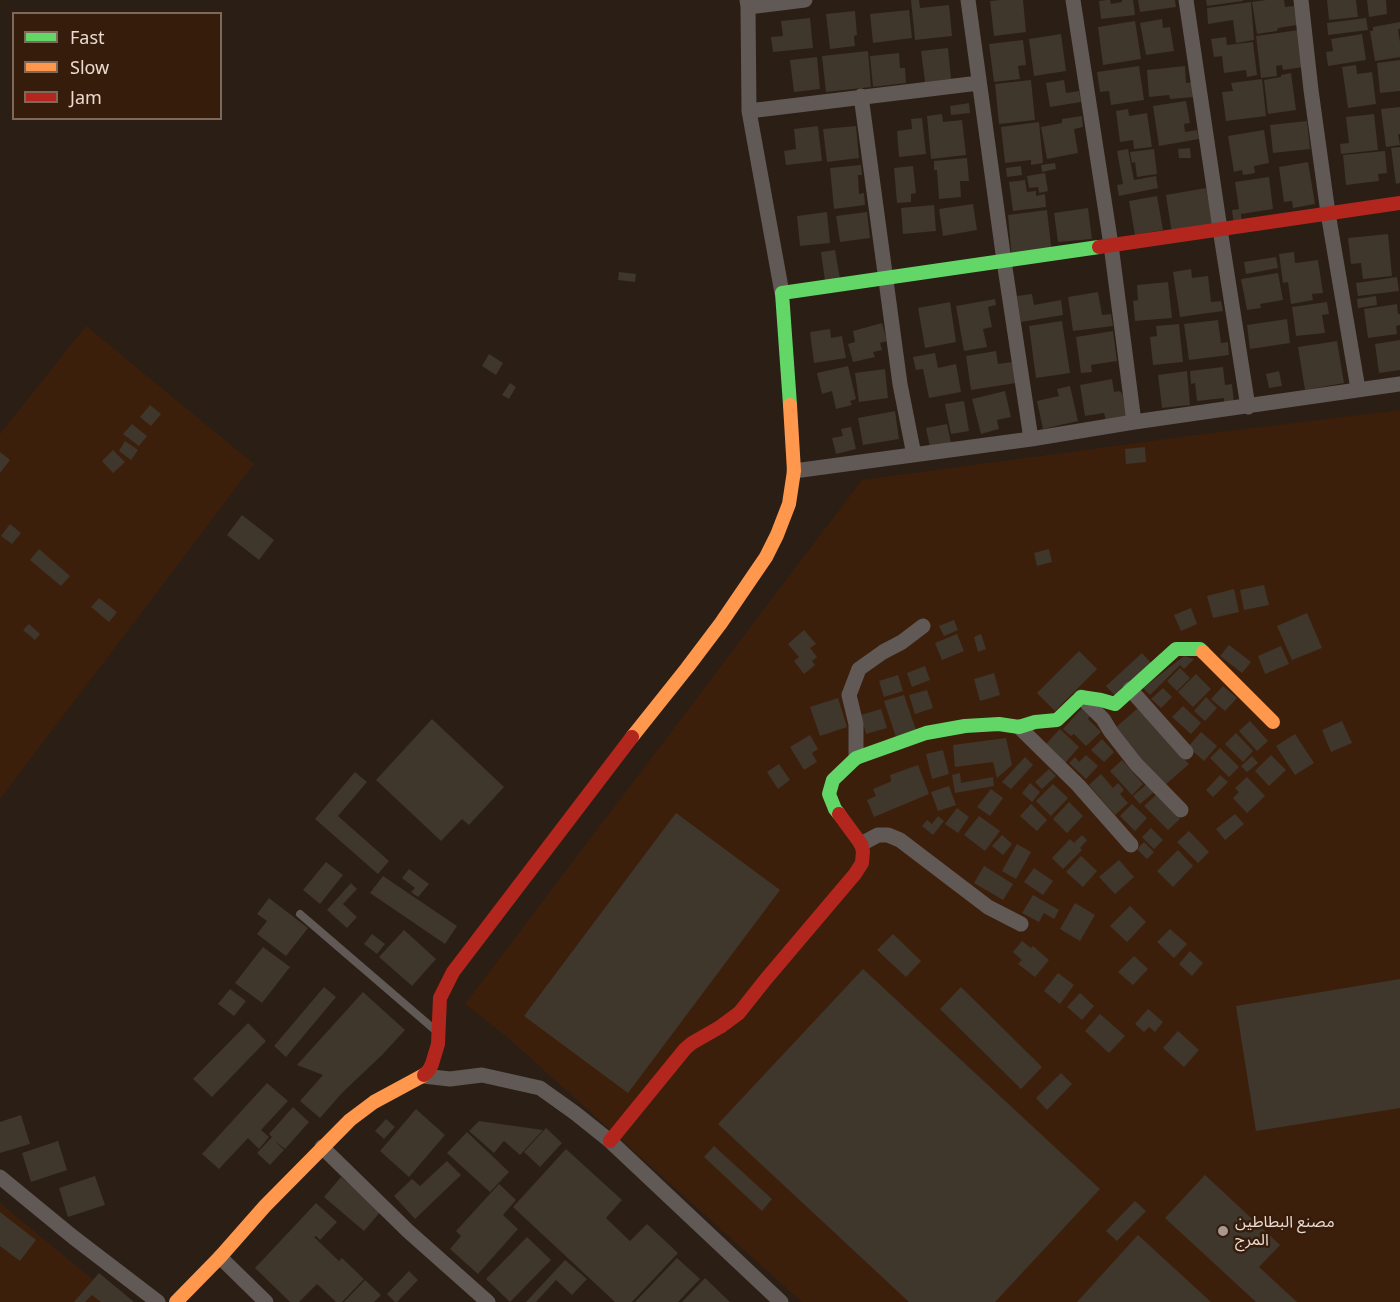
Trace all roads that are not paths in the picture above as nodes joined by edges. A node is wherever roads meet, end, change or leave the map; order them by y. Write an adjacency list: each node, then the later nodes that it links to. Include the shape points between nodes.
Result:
1 (806, 0): 6 (street)
2 (968, 0): 7 (street)
3 (1073, 0): 13 (street)
4 (1186, 0): 12 (street)
5 (1301, 0): 11 (street)
6 (747, 4): 9 (street)
7 (979, 83): 8 (street); 14 (street)
8 (861, 96): 9 (street); 15 (street)
9 (749, 111): 16 (street)
10 (1400, 202): 11 (street)
11 (1328, 213): 12 (street); 18 (street)
12 (1220, 229): 13 (street); 19 (street)
13 (1111, 245): 14 (street); 20 (street)
14 (1004, 261): 15 (street); 21 (street)
15 (886, 278): 16 (street); 22 (street)
16 (782, 293): 23 (street)
17 (1400, 384): 18 (street)
18 (1358, 389): 19 (street)
19 (1248, 406): 20 (street)
20 (1134, 422): 21 (street)
21 (1031, 439): 22 (street)
22 (914, 455): 23 (street)
23 (794, 471): 36 (street, via 789,504 766,557 708,641 453,972 440,998)
24 (923, 626): 30 (street, via 859,669 849,695 856,724)
25 (1130, 688): 26 (street, via 1115,704); 27 (street, via 1176,649 1200,649); 29 (street)
26 (1081, 697): 28 (street, via 1057,720); 31 (street, via 1103,718 1136,764)
27 (1273, 722)
28 (1019, 727): 30 (street, via 976,725 936,731); 33 (street)
29 (1186, 752)
30 (856, 758): 32 (street, via 833,780 829,794 835,809)
31 (1181, 810)
32 (861, 844): 35 (street, via 878,836 900,840 988,907); 38 (street, via 862,863 855,874 739,1013 685,1048)
33 (1131, 845)
34 (300, 914): 36 (lane)
35 (1022, 924)
36 (439, 1033): 37 (street, via 432,1064)
37 (423, 1076): 38 (street, via 450,1079 482,1075 540,1088); 39 (street, via 368,1105)
38 (610, 1141): 46 (street)
39 (322, 1147): 41 (street); 45 (street)
40 (0, 1176): 42 (street)
41 (220, 1257): 43 (street); 44 (street)
42 (158, 1302)
43 (176, 1302)
44 (266, 1302)
45 (488, 1302)
46 (781, 1302)

